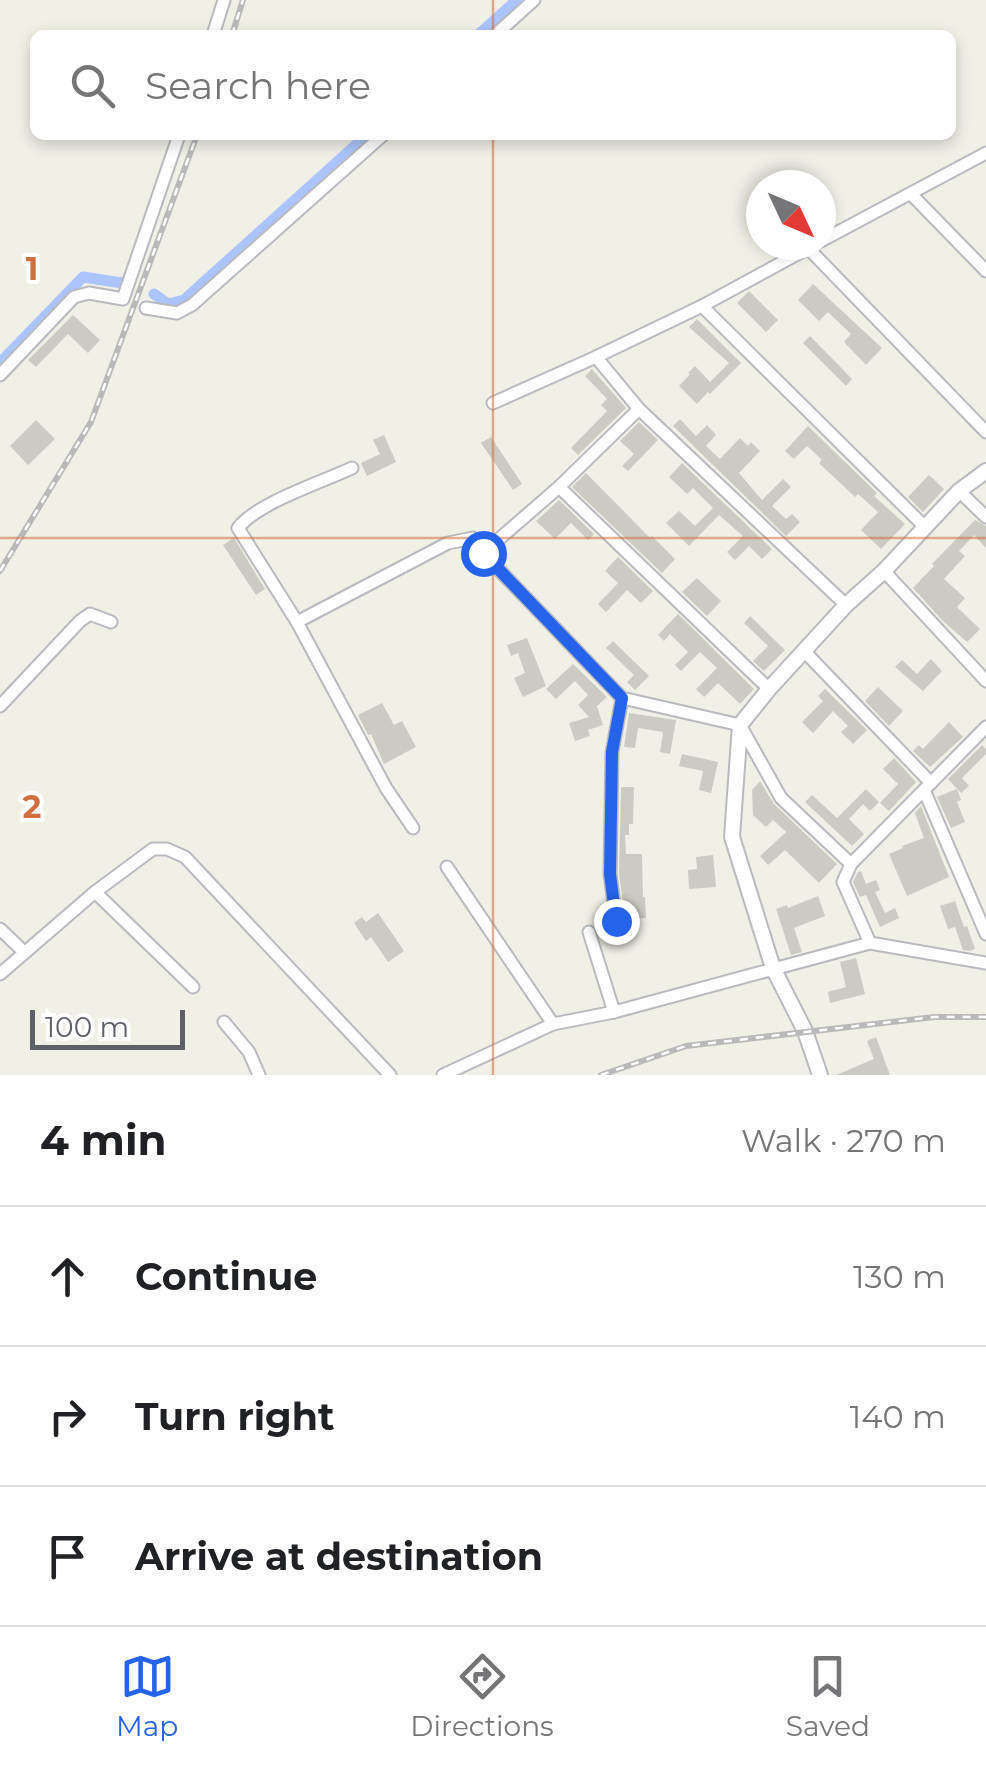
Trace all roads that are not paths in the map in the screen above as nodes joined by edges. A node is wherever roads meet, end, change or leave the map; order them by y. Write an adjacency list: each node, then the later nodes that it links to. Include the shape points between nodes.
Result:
1 (224, 0): 3 (street)
2 (534, 0): 4 (street)
3 (215, 30)
4 (501, 30)
5 (178, 140): 16 (street, via 123,299 74,297)
6 (377, 140): 14 (street, via 192,306 178,313)
7 (986, 153): 8 (street)
8 (912, 194): 9 (street); 12 (street)
9 (836, 233)
10 (786, 260): 13 (street)
11 (824, 260): 19 (street)
12 (986, 272)
13 (702, 306): 15 (street); 25 (street)
14 (146, 308)
15 (596, 358): 17 (street); 18 (street)
16 (0, 376)
17 (493, 403)
18 (638, 409): 22 (street); 28 (street)
19 (986, 432)
20 (352, 468): 30 (street, via 266,506 238,528)
21 (986, 471): 23 (street)
22 (559, 487): 26 (street); 33 (street)
23 (959, 492): 24 (street); 25 (street)
24 (986, 517)
25 (926, 528): 27 (street)
26 (489, 547): 30 (street, via 472,538 448,543); 34 (street, via 483,553)
27 (884, 571): 28 (street); 32 (street)
28 (846, 605): 31 (street)
29 (111, 622): 35 (street, via 90,614 80,621)
30 (296, 622): 39 (street)
31 (804, 651): 33 (street); 38 (street)
32 (986, 681)
33 (769, 690): 36 (street)
34 (622, 698): 36 (street); 43 (street, via 612,752)
35 (0, 706)
36 (740, 725): 40 (street, via 781,798); 50 (street, via 732,837)
37 (986, 727): 38 (street)
38 (927, 786): 40 (street); 46 (street)
39 (413, 828)
40 (851, 864): 47 (street, via 843,882)
41 (447, 868): 55 (street)
42 (95, 892): 48 (street); 52 (street); 57 (street, via 153,849 185,857)
43 (616, 921)
44 (0, 928): 48 (street)
45 (589, 932): 53 (street)
46 (986, 934)
47 (870, 943): 49 (street); 50 (street)
48 (24, 952): 51 (street)
49 (986, 963)
50 (773, 968): 53 (street); 59 (street)
51 (0, 974)
52 (193, 987)
53 (614, 1012): 55 (street)
54 (224, 1022): 56 (street, via 250,1052)
55 (553, 1024): 58 (street)
56 (259, 1075)
57 (390, 1075)
58 (443, 1075)
59 (820, 1075)

